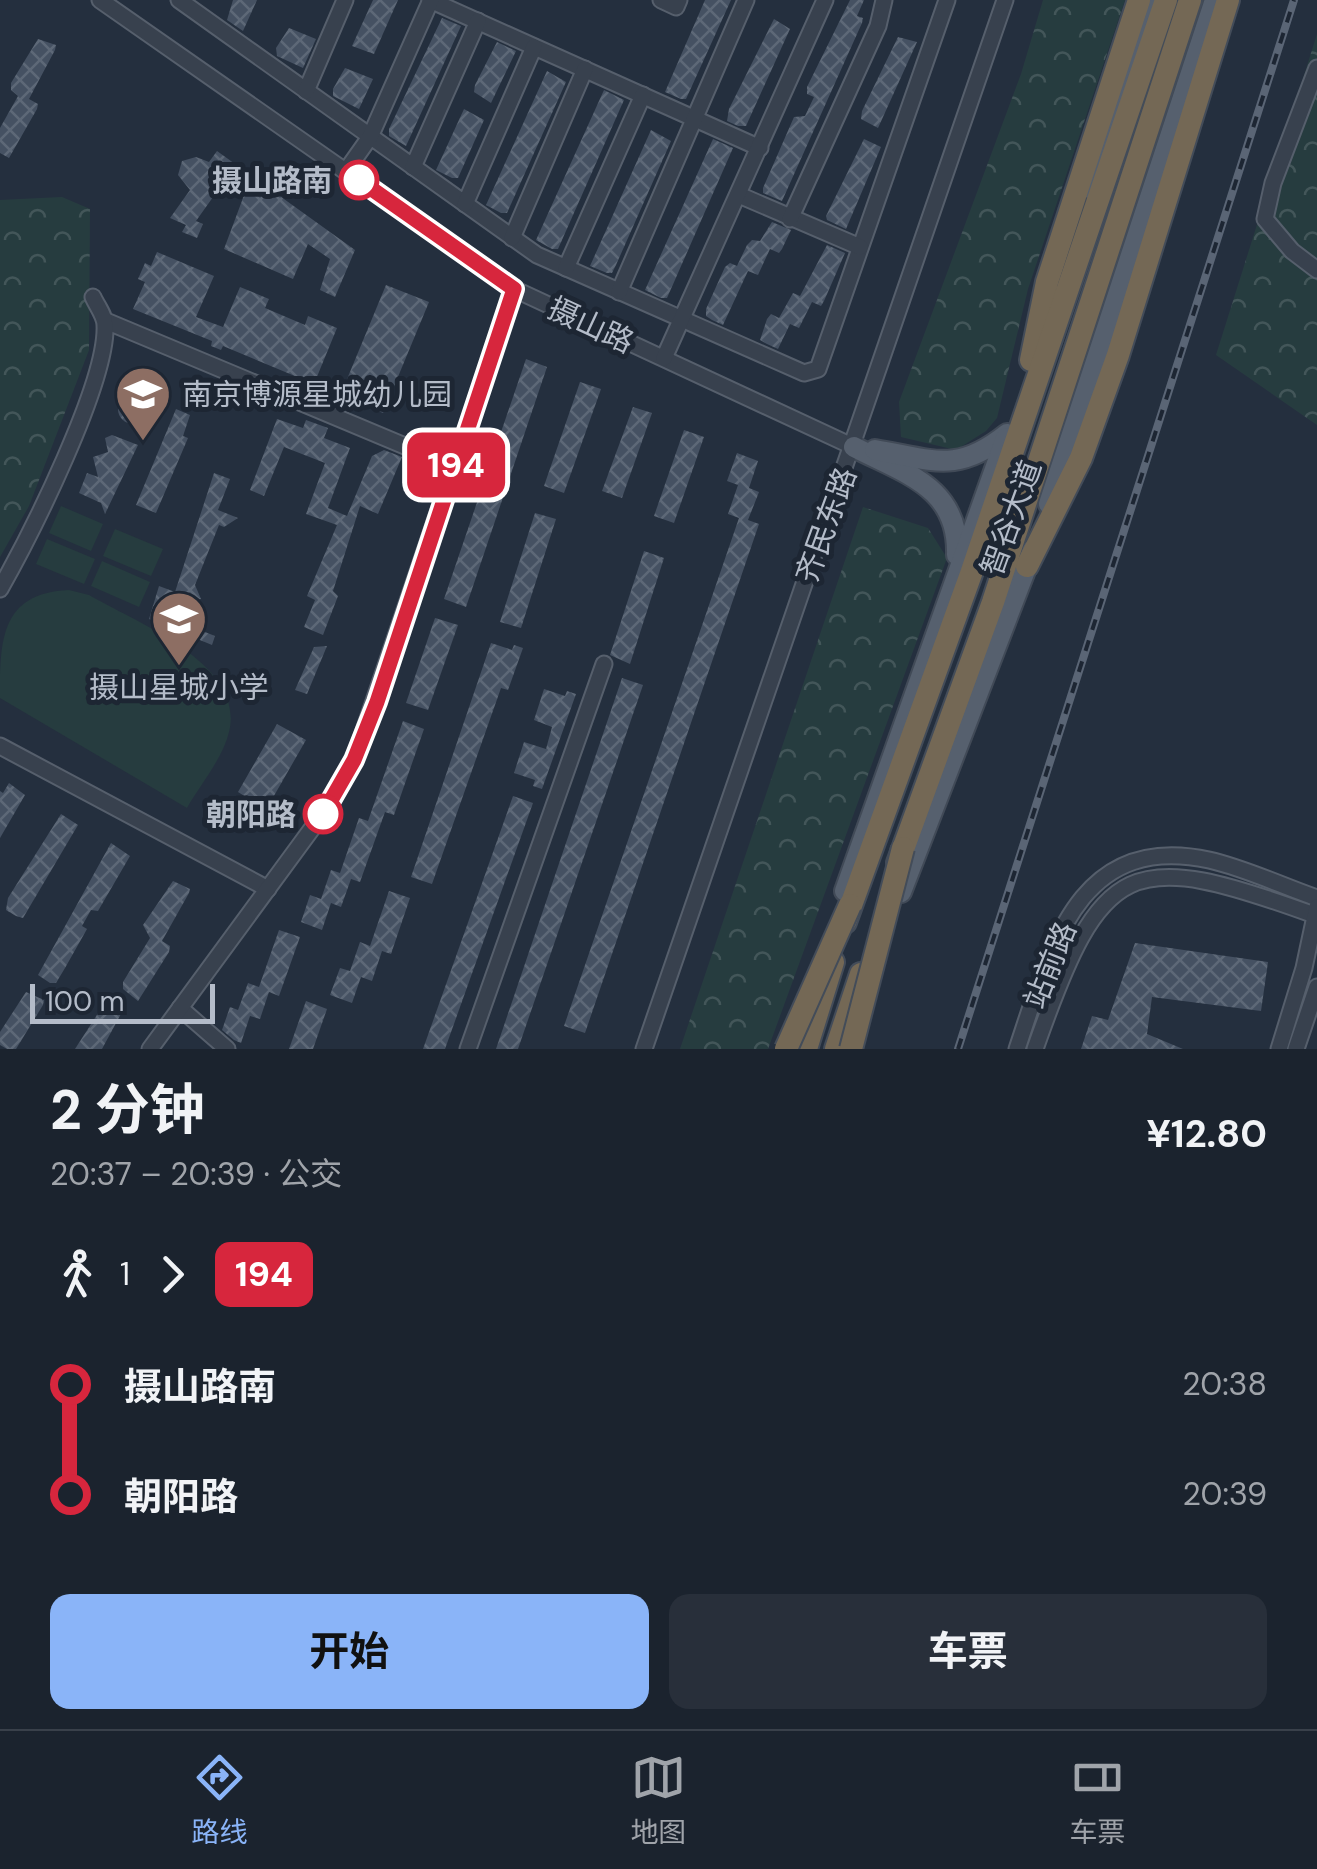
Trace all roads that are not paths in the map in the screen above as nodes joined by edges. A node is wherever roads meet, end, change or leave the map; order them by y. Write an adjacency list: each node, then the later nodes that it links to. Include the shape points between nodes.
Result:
1 (178, 0): 22 (street)
2 (345, 0): 22 (street)
3 (431, 0): 18 (street); 25 (street)
4 (661, 0): 5 (street, via 676,7)
5 (679, 0)
6 (746, 0): 24 (street)
7 (825, 0): 26 (street)
8 (884, 0): 31 (street)
9 (947, 0): 33 (street)
10 (1004, 0): 44 (street, 齐民东路)
11 (1140, 0): 42 (highway, via 1047,282)
12 (1153, 0): 42 (main road, 智谷大道)
13 (1166, 0): 54 (highway, 智谷大道, via 971,574)
14 (1190, 0): 51 (highway, 智谷大道, via 993,602)
15 (1214, 0): 46 (main road, 智谷大道)
16 (1228, 0): 46 (highway, via 1118,354 1081,458)
17 (107, 2): 28 (street, 摄山路)
18 (478, 22): 19 (street); 27 (street)
19 (534, 47): 21 (street); 30 (street)
20 (1317, 68): 35 (street, via 1265,219)
21 (585, 70): 23 (street); 32 (street)
22 (306, 91): 25 (street)
23 (642, 95): 24 (street); 34 (street)
24 (695, 119): 26 (street); 37 (street)
25 (370, 136): 27 (street); 28 (street)
26 (760, 148): 29 (street)
27 (413, 167): 30 (street)
28 (346, 171): 36 (street, 摄山路)
29 (739, 195): 31 (street); 39 (street)
30 (465, 204): 32 (street)
31 (790, 219): 33 (street)
32 (512, 238): 34 (street)
33 (860, 247): 39 (street, via 818,369 804,373)
34 (566, 268): 37 (street)
35 (1317, 270)
36 (514, 289): 41 (street, 摄山路); 45 (street)
37 (619, 292): 39 (street)
38 (93, 297): 40 (street)
39 (682, 319): 41 (street)
40 (106, 321): 45 (street); 48 (street, via 102,363 30,536)
41 (664, 358): 44 (street, 摄山路)
42 (1028, 375): 43 (main road, 智谷大道)
43 (1008, 432): 44 (main road, via 980,455 954,462); 47 (main road, 智谷大道)
44 (854, 446): 47 (main road, via 940,496 958,525); 62 (street, 齐民东路)
45 (455, 467): 52 (street, via 354,760)
46 (1027, 566): 66 (main road, 智谷大道, via 916,851)
47 (957, 571): 63 (main road, 智谷大道)
48 (0, 589)
49 (604, 664): 61 (street)
50 (0, 746): 52 (street)
51 (903, 848): 65 (highway, 智谷大道, bridge); 66 (highway, bridge)
52 (268, 889): 58 (street)
53 (1317, 898): 67 (street, 站前路, via 1213,860 1146,857 1116,868 1088,888 1065,919)
54 (850, 905): 63 (highway, bridge); 64 (highway, 智谷大道, bridge)
55 (1317, 907): 56 (street)
56 (1316, 916): 68 (street, 站前路, via 1196,876 1162,875 1122,887 1079,936); 69 (street)
57 (1317, 986): 70 (street)
58 (180, 1008): 59 (street); 60 (street)
59 (150, 1049)
60 (227, 1049)
61 (468, 1049)
62 (644, 1049)
63 (788, 1049)
64 (806, 1049)
65 (836, 1049)
66 (848, 1049)
67 (1017, 1049)
68 (1036, 1049)
69 (1279, 1049)
70 (1296, 1049)

